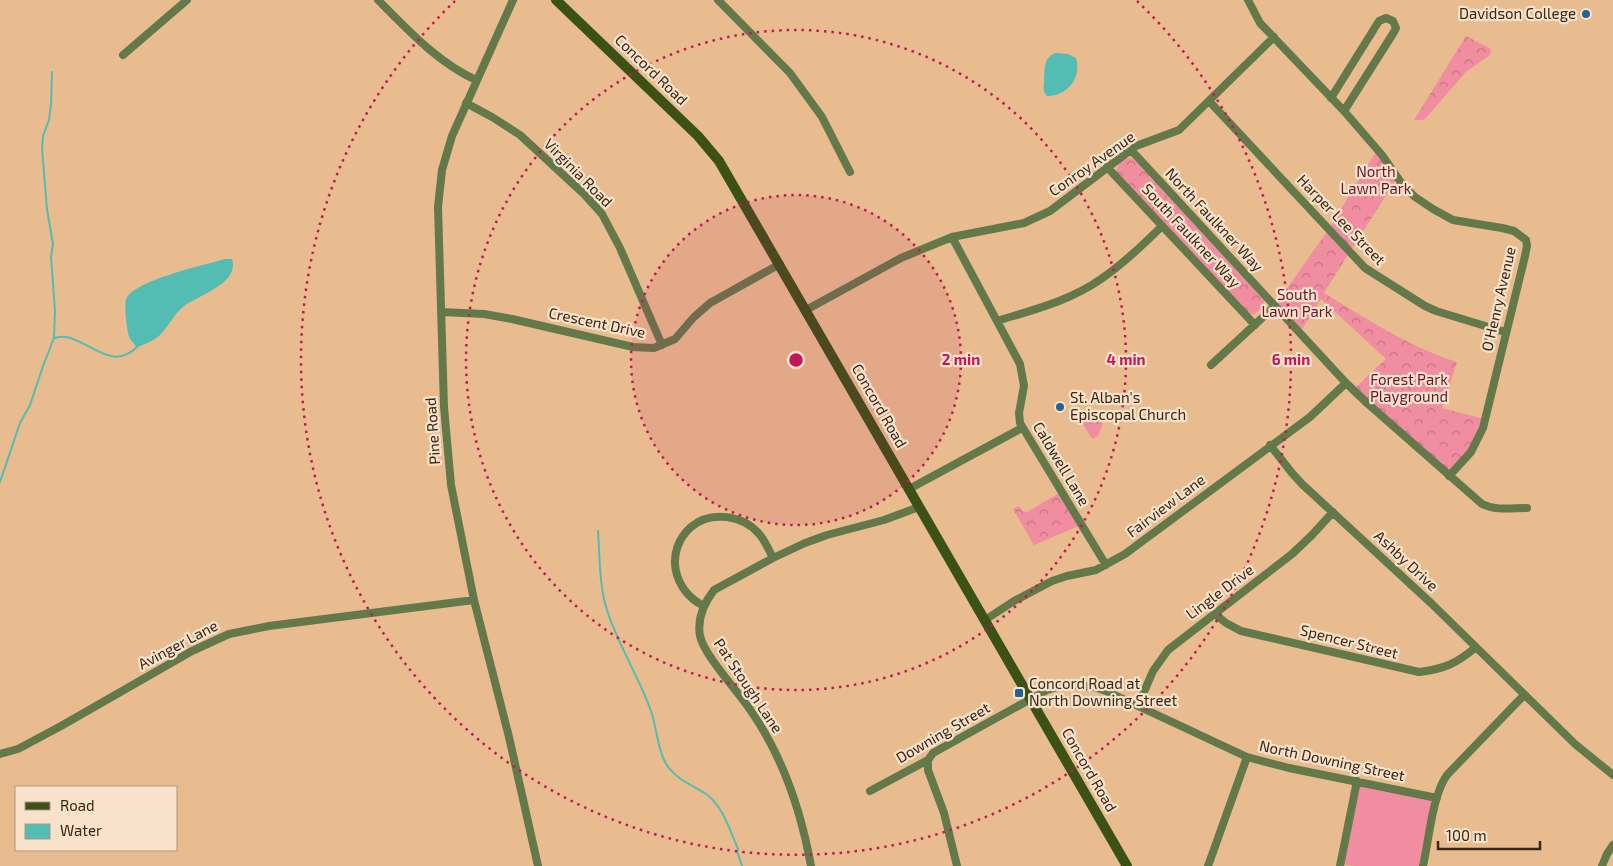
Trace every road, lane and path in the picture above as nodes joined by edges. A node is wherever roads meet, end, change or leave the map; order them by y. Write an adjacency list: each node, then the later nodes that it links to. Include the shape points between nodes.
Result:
1 (187, 0): 8 (street)
2 (378, 0): 9 (street, via 437,57)
3 (514, 0): 9 (street, Pine Road)
4 (556, 0): 19 (main road, Concord Road, via 710,149)
5 (718, 0): 16 (street, via 790,73 822,117)
6 (1248, 0): 7 (street, O'Henry Avenue, via 1260,23)
7 (1274, 37): 10 (street, O'Henry Avenue); 11 (street, Conroy Avenue)
8 (123, 55)
9 (476, 80): 12 (street, Pine Road)
10 (1331, 98): 13 (street, O'Henry Avenue); 13 (street, via 1380,21 1386,18 1393,21 1396,24 1394,32)
11 (1209, 101): 14 (street, Conroy Avenue, via 1180,130); 25 (street, Harper Lee Street, via 1365,268 1436,311)
12 (466, 103): 22 (street, Pine Road, via 445,157 439,190); 26 (street, Virginia Road, via 520,135 602,214)
13 (1344, 111): 25 (street, O'Henry Avenue, via 1402,184 1423,203 1454,220 1514,231 1526,240)
14 (1131, 150): 15 (street, Conroy Avenue); 20 (street, North Faulkner Way)
15 (1107, 167): 17 (street, South Faulkner Way); 18 (street, Conroy Avenue, via 1033,221)
16 (850, 172)
17 (1162, 226): 23 (street, via 1089,287 1062,300); 24 (street, South Faulkner Way)
18 (952, 237): 21 (street, Conroy Avenue, via 901,258); 23 (street, Caldwell Lane)
19 (780, 264): 21 (main road, Concord Road); 26 (street, Crescent Drive, via 710,303 678,336)
20 (1275, 306): 24 (street); 28 (street, North Faulkner Way)
21 (806, 310): 32 (main road, Concord Road)
22 (442, 312): 26 (street, Crescent Drive, via 508,318 645,349); 38 (street, Pine Road, via 447,454 454,507)
23 (997, 321): 29 (street, Caldwell Lane, via 1022,371 1024,386 1018,417)
24 (1255, 325): 27 (street)
25 (1505, 332): 31 (street, O'Henry Avenue, via 1480,436 1471,452)
26 (662, 345)
27 (1210, 366)
28 (1346, 382): 30 (street, Fairview Lane, via 1310,417); 31 (street, North Faulkner Way)
29 (1022, 428): 32 (street); 37 (street, Caldwell Lane)
30 (1270, 445): 35 (street, Ashby Drive, via 1292,473); 37 (street, Fairview Lane)
31 (1449, 476): 34 (street, North Faulkner Way, via 1488,507)
32 (909, 489): 33 (main road, Concord Road)
33 (920, 506): 36 (street, Pat Stough Lane, via 884,520 827,535); 41 (main road, Concord Road)
34 (1527, 508)
35 (1333, 512): 40 (street, Lingle Drive, via 1292,554); 42 (street, Ashby Drive)
36 (773, 558): 39 (street, Pat Stough Lane, via 720,586); 39 (street, via 760,534 738,519 718,517 691,527 676,552 675,569 686,594)
37 (1106, 565): 41 (street, Fairview Lane, via 1052,581)
38 (474, 600): 46 (street, Avinger Lane, via 229,634 192,651 18,749); 54 (street, Pine Road)
39 (704, 606): 55 (street, Pat Stough Lane, via 700,638 770,743 794,799)
40 (1215, 614): 42 (street, Spencer Street, via 1232,628 1247,633 1419,672 1450,666); 45 (street, Lingle Drive, via 1168,650 1153,671)
41 (985, 620): 44 (main road, Concord Road)
42 (1476, 647): 43 (street, Ashby Drive)
43 (1524, 695): 49 (street, Ashby Drive); 52 (street, via 1447,775)
44 (1030, 699): 45 (street, North Downing Street, via 1061,686 1084,685); 48 (street, Downing Street, via 933,753); 57 (main road, Concord Road)
45 (1138, 706): 47 (street, North Downing Street)
46 (0, 754)
47 (1248, 757): 50 (street, North Downing Street); 58 (street)
48 (928, 760): 51 (street, Downing Street); 56 (street, via 928,770)
49 (1613, 776)
50 (1357, 781): 52 (street, North Downing Street); 59 (street)
51 (870, 791)
52 (1437, 798): 60 (street)
53 (1613, 845): 61 (street)
54 (538, 866)
55 (810, 866)
56 (957, 866)
57 (1127, 866)
58 (1208, 866)
59 (1343, 866)
60 (1423, 866)
61 (1602, 866)

